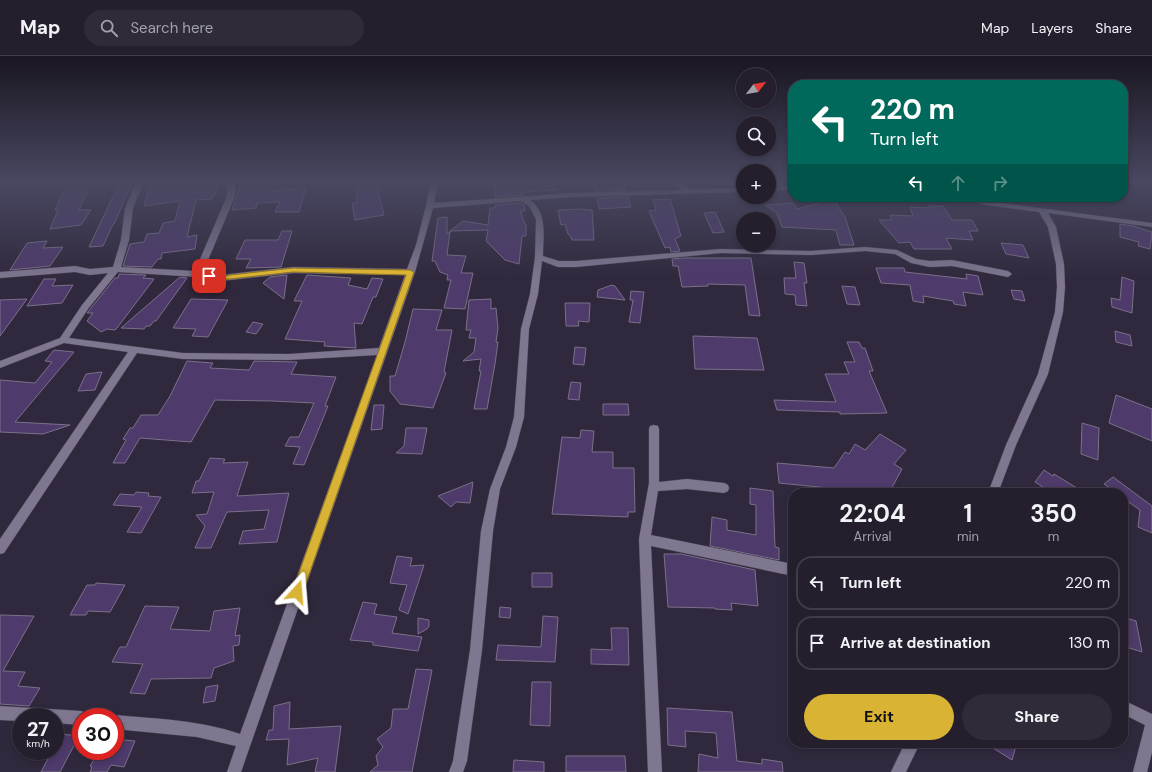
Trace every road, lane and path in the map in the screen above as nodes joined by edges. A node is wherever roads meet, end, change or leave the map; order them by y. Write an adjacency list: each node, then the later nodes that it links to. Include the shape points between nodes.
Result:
1 (128, 214): 9 (street, via 126,240)
2 (223, 214): 11 (street)
3 (428, 214): 10 (street)
4 (537, 214): 8 (street, via 540,219)
5 (1044, 214): 21 (street, via 1052,227 1060,264 1058,312 1043,374)
6 (1063, 214): 7 (street)
7 (1152, 225)
8 (539, 257): 12 (street, via 558,264 576,264 721,251 865,250 897,252 914,261 930,264 952,262); 33 (street, via 534,294 525,330 519,417 495,489 487,531 476,650 460,761)
9 (116, 269): 11 (street); 13 (street, via 90,272 75,269); 14 (street, via 85,307)
10 (410, 272): 11 (street, via 293,270 221,278); 16 (street)
11 (198, 274)
12 (1008, 274)
13 (0, 275)
14 (63, 340): 15 (street); 17 (street)
15 (134, 350): 16 (street, via 183,356 234,357 289,357); 23 (street)
16 (382, 351): 30 (street)
17 (0, 365)
18 (654, 429): 19 (street)
19 (653, 487): 20 (street, via 687,484); 22 (street)
20 (724, 488)
21 (995, 488)
22 (645, 539): 24 (street); 34 (street)
23 (0, 550)
24 (788, 569)
25 (1128, 710): 28 (street)
26 (0, 713): 27 (street)
27 (72, 717)
28 (1152, 722): 36 (street)
29 (124, 723): 30 (street, via 206,731 228,735)
30 (244, 742): 32 (street)
31 (908, 748): 35 (street)
32 (234, 772)
33 (456, 772)
34 (655, 772)
35 (898, 772)
36 (1140, 772)

